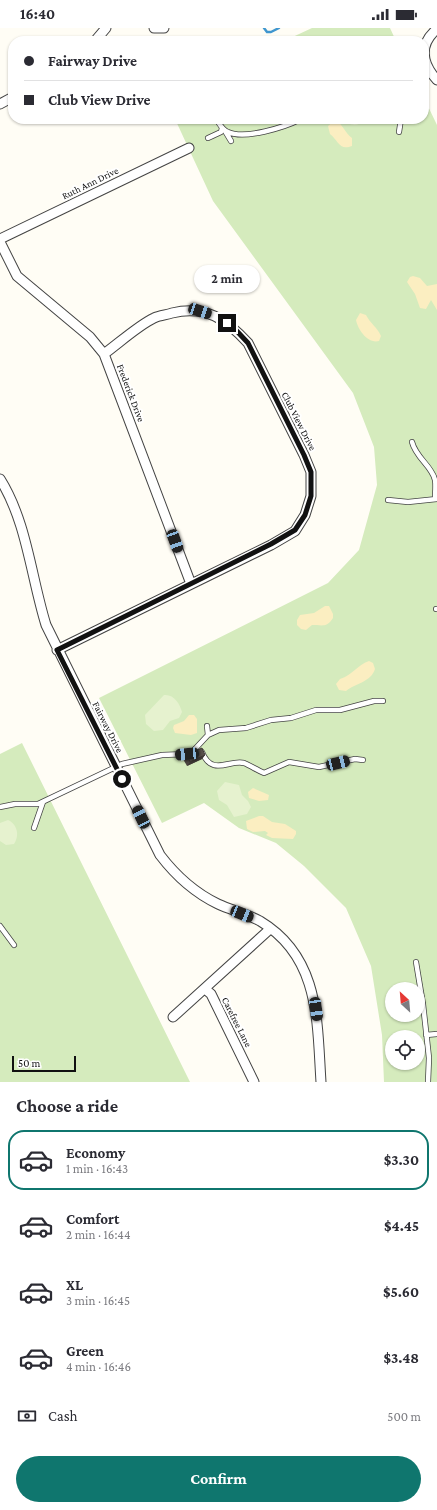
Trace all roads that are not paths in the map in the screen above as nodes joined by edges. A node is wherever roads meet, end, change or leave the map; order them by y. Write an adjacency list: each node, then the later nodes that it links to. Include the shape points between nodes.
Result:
1 (106, 28): 5 (street)
2 (154, 28): 3 (street)
3 (164, 28)
4 (437, 28): 6 (street)
5 (99, 36)
6 (429, 37)
7 (429, 70): 8 (street)
8 (437, 80)
9 (220, 124): 12 (lane)
10 (290, 124): 12 (lane, via 249,135 239,135)
11 (400, 124): 13 (lane)
12 (224, 129): 14 (lane); 15 (lane)
13 (399, 132)
14 (208, 138)
15 (231, 141)
16 (189, 148): 17 (street, Ruth Ann Drive)
17 (0, 239)
18 (0, 242): 19 (street, Frederick Drive, via 17,276 90,337)
19 (104, 354): 24 (street, Frederick Drive); 24 (street, Club View Drive, via 155,318 178,312 200,311 220,318 248,343 311,472 311,496 305,515 295,530)
20 (412, 442): 22 (lane, via 419,458 435,480)
21 (0, 479): 25 (street, Fairway Drive, via 18,516 36,594)
22 (436, 499): 23 (lane, via 408,502)
23 (388, 500)
24 (191, 584): 25 (street, Club View Drive)
25 (57, 650): 31 (street, Fairway Drive)
26 (382, 701): 28 (lane, via 340,710 316,710 246,728 219,730)
27 (207, 726): 28 (lane)
28 (208, 735): 29 (lane)
29 (200, 744): 31 (lane, via 187,754 141,758); 32 (lane, via 204,756 213,764 220,766 244,763)
30 (363, 760): 32 (lane, via 355,759 319,767 289,762)
31 (116, 767): 34 (lane); 38 (street, Fairway Drive, via 160,855 175,874 196,892 217,904 260,921)
32 (264, 773): 33 (lane)
33 (268, 779)
34 (43, 802): 35 (lane); 36 (lane)
35 (0, 807)
36 (34, 828)
37 (0, 926): 39 (lane)
38 (270, 929): 41 (street); 46 (street, Fairway Drive, via 299,959 314,996)
39 (14, 945)
40 (416, 962): 44 (lane)
41 (205, 989): 42 (street); 45 (street, Carefree Lane, via 211,994)
42 (173, 1017)
43 (437, 1034): 44 (lane)
44 (426, 1035): 47 (lane, via 429,1058)
45 (254, 1082)
46 (321, 1082)
47 (428, 1082)

